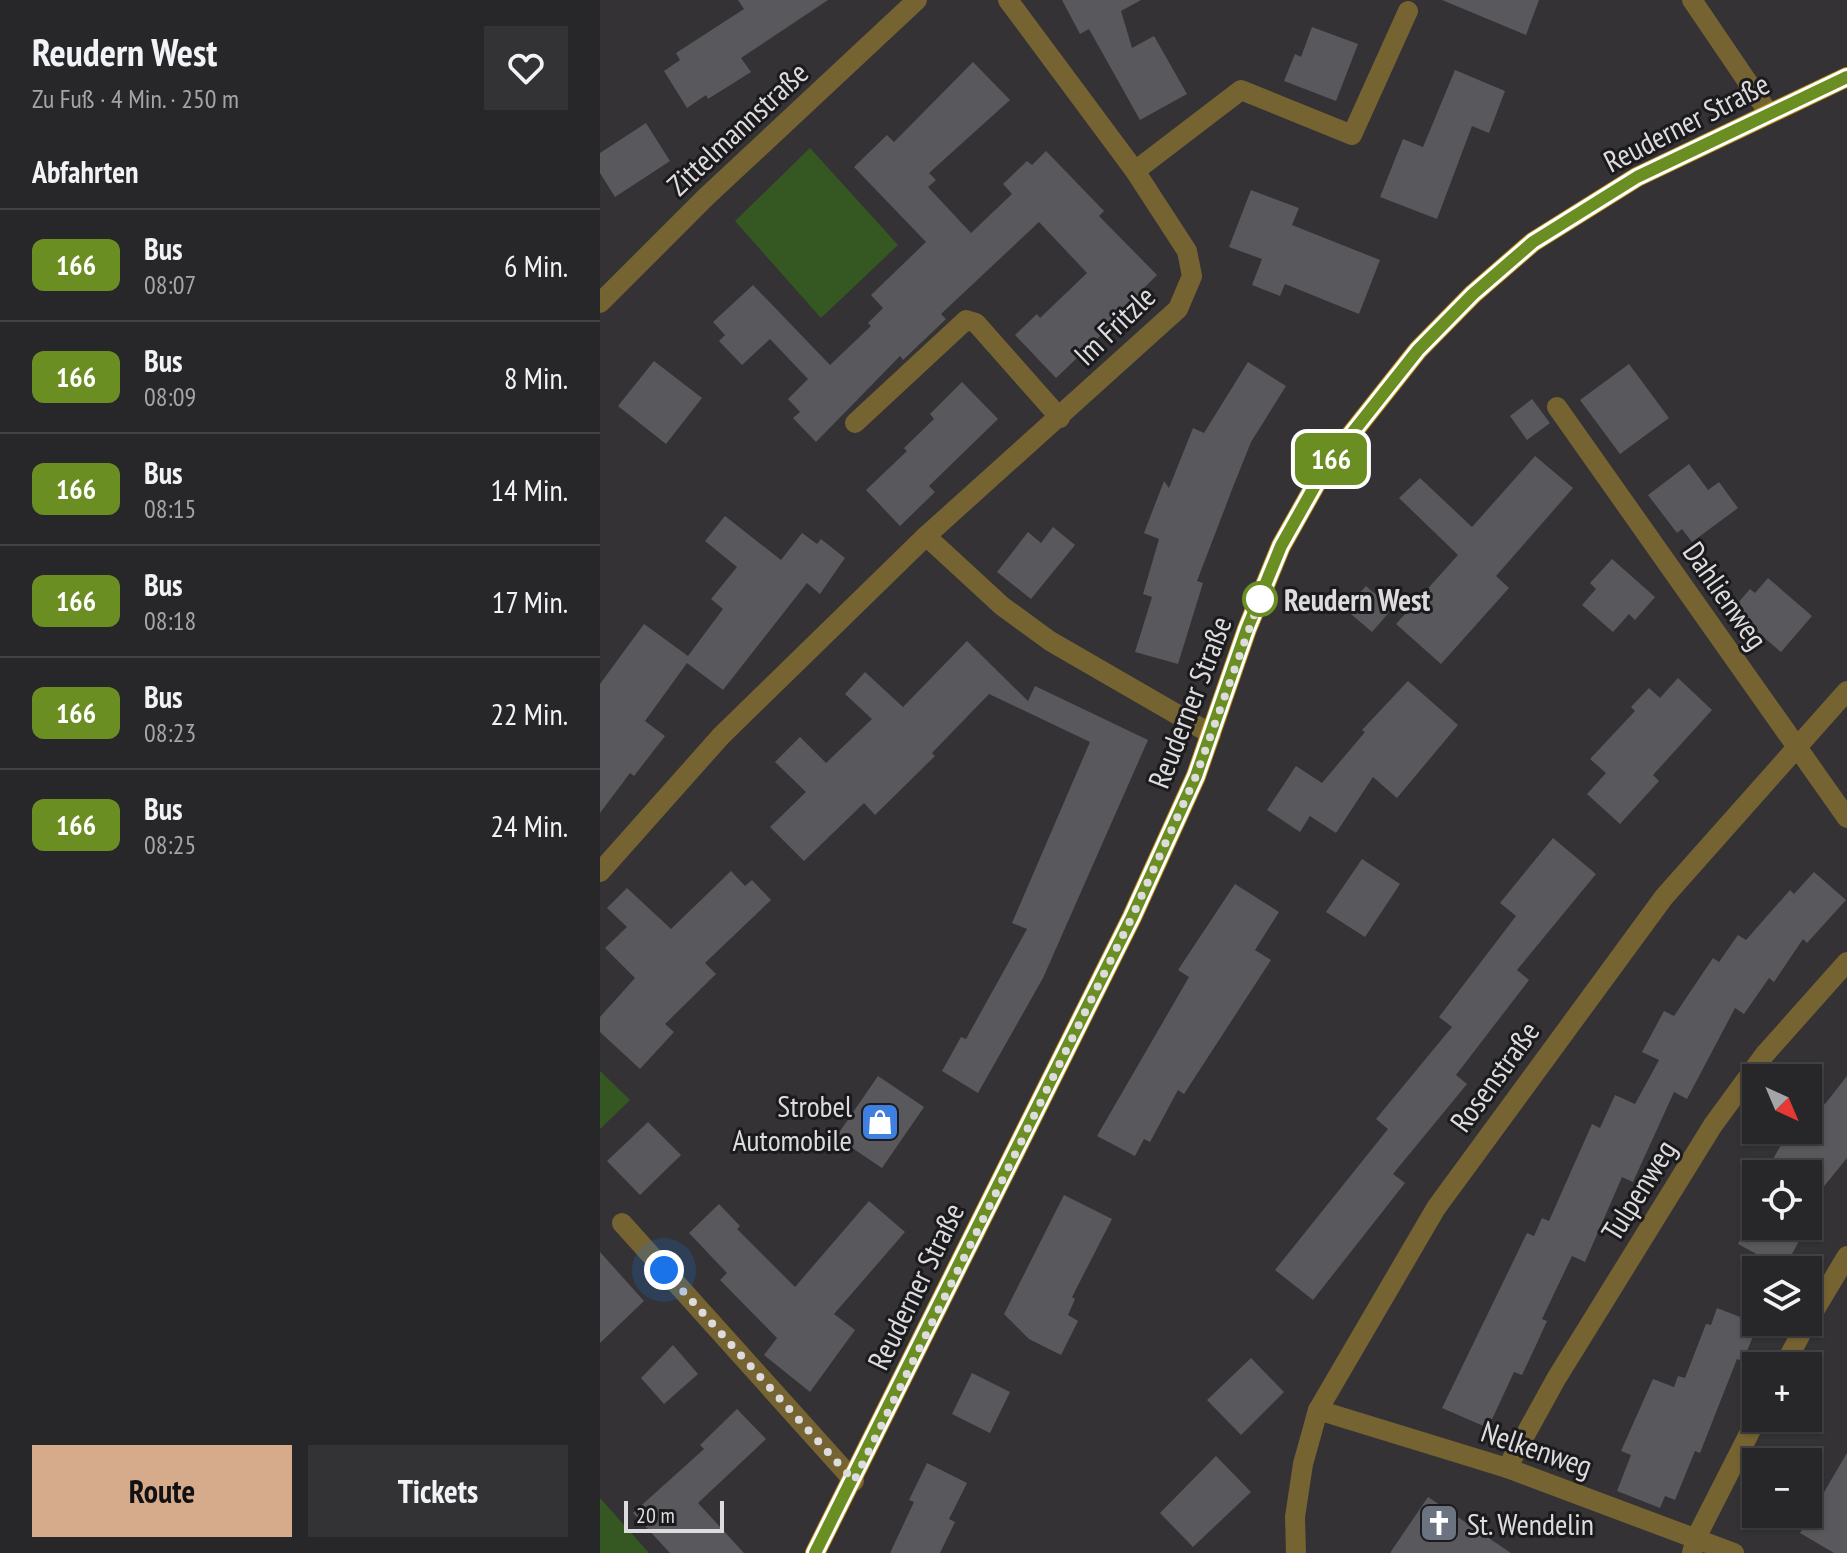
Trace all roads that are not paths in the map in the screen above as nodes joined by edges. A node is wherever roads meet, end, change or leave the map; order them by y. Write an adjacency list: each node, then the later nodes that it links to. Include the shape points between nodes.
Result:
1 (917, 0): 8 (street, Zittelmannstraße)
2 (1008, 0): 7 (street, Im Fritzle)
3 (1692, 0): 6 (street)
4 (1408, 11): 7 (street, via 1352,135 1241,90)
5 (1847, 77): 6 (main road, Reuderner Straße)
6 (1768, 112): 14 (main road, Reuderner Straße, via 1637,177 1533,242 1418,350 1326,466 1281,546)
7 (1135, 171): 10 (street, Im Fritzle, via 1187,251 1192,276 1178,309)
8 (600, 303)
9 (1557, 407): 15 (street, Dahlienweg)
10 (1060, 418): 11 (street, via 976,323 966,320); 12 (street, Im Fritzle)
11 (855, 423)
12 (926, 536): 14 (street, via 1002,606 1050,641); 17 (street, Im Fritzle, via 721,736)
13 (1847, 691): 15 (street, Rosenstraße)
14 (1211, 734): 25 (main road, Reuderner Straße, via 1132,917)
15 (1797, 749): 16 (street, Dahlienweg); 22 (street, Rosenstraße, via 1664,897 1502,1113 1436,1208)
16 (1847, 818)
17 (600, 872)
18 (1847, 962): 24 (street, Tulpenweg, via 1765,1054 1713,1125)
19 (622, 1223): 25 (street)
20 (1847, 1256): 21 (street)
21 (1822, 1298)
22 (1318, 1410): 24 (street, Nelkenweg); 28 (street, Rosenstraße, via 1303,1464)
23 (1750, 1432): 26 (street)
24 (1507, 1468): 26 (street, Nelkenweg)
25 (854, 1481): 27 (main road, Reuderner Straße)
26 (1694, 1545): 29 (street, Nelkenweg)
27 (815, 1553)
28 (1296, 1553)
29 (1734, 1553)

